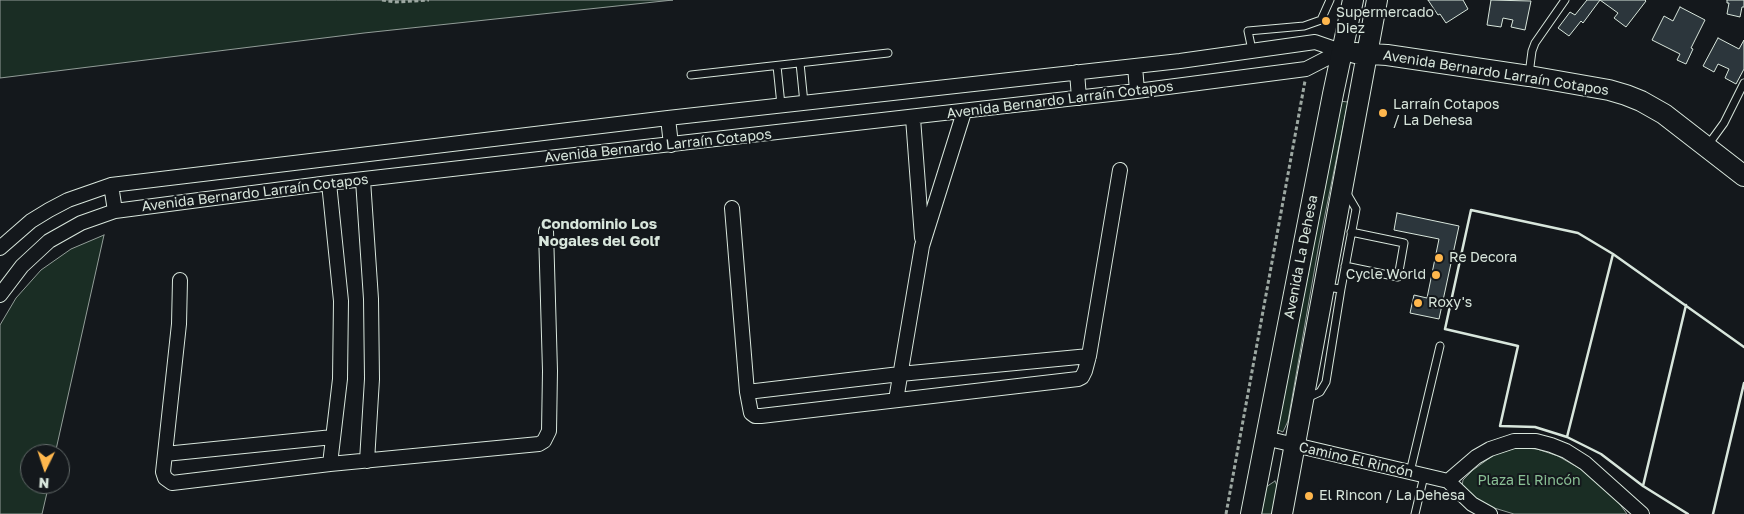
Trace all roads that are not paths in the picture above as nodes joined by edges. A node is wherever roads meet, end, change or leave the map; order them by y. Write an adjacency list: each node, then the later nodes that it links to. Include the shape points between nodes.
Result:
1 (1330, 0): 5 (lane, via 1321,20 1304,26 1248,31)
2 (1353, 0): 6 (street, Avenida La Dehesa)
3 (1377, 0): 8 (street, Avenida La Dehesa)
4 (1565, 0): 14 (lane, via 1535,43)
5 (1252, 50): 6 (street, Avenida Bernardo Larraín Cotapos, via 1315,42); 11 (street, Avenida Bernardo Larraín Cotapos)
6 (1341, 51): 8 (street, Avenida Bernardo Larraín Cotapos); 16 (street, Avenida Bernardo Larraín Cotapos, via 1306,69); 47 (street, Avenida La Dehesa)
7 (888, 53): 9 (lane)
8 (1367, 54): 14 (street, Avenida Bernardo Larraín Cotapos); 30 (street, Avenida La Dehesa)
9 (800, 63): 10 (lane); 18 (lane)
10 (777, 66): 13 (lane); 19 (lane)
11 (1135, 66): 12 (street, Avenida Bernardo Larraín Cotapos); 16 (street)
12 (1077, 72): 17 (street); 18 (street, Avenida Bernardo Larraín Cotapos)
13 (691, 75)
14 (1528, 76): 24 (street, Avenida Bernardo Larraín Cotapos, via 1626,95 1664,114)
15 (1744, 82): 24 (lane, via 1724,123)
16 (1137, 91): 17 (street, Avenida Bernardo Larraín Cotapos)
17 (1079, 98): 20 (street, Avenida Bernardo Larraín Cotapos)
18 (804, 103): 19 (street, Avenida Bernardo Larraín Cotapos)
19 (781, 105): 21 (street, Avenida Bernardo Larraín Cotapos)
20 (964, 112): 22 (street, Avenida Bernardo Larraín Cotapos); 35 (street)
21 (668, 118): 23 (street); 29 (street, Avenida Bernardo Larraín Cotapos)
22 (913, 118): 23 (street, Avenida Bernardo Larraín Cotapos); 35 (street)
23 (671, 145): 27 (street, Avenida Bernardo Larraín Cotapos)
24 (1706, 147): 26 (street, Avenida Bernardo Larraín Cotapos)
25 (1120, 170): 42 (street)
26 (1744, 176)
27 (362, 180): 28 (street, Avenida Bernardo Larraín Cotapos); 50 (street, via 371,299 372,379)
28 (329, 183): 32 (street, Avenida Bernardo Larraín Cotapos); 46 (street, via 341,301 340,379)
29 (111, 185): 32 (street); 36 (street, Avenida Bernardo Larraín Cotapos, via 48,210)
30 (1342, 186): 34 (lane, via 1356,209); 39 (street, Avenida La Dehesa)
31 (732, 208): 44 (street)
32 (115, 211): 40 (street, Avenida Bernardo Larraín Cotapos, via 81,223 49,241 22,266)
33 (546, 231): 50 (street, via 550,371 549,431 544,441)
34 (1351, 232): 37 (lane); 37 (lane, via 1404,243 1398,277)
35 (922, 246): 43 (street)
36 (0, 248)
37 (1345, 266): 39 (lane)
38 (180, 280): 49 (street)
39 (1332, 288): 48 (street, Avenida La Dehesa, via 1302,400)
40 (0, 295)
41 (1440, 346): 52 (lane)
42 (1089, 356): 43 (street); 45 (street, via 1084,375 1078,379)
43 (900, 374): 44 (street); 45 (street)
44 (747, 392): 45 (street, via 751,412 758,416)
45 (896, 400)
46 (333, 437): 49 (street); 51 (street)
47 (1265, 438): 48 (street, Camino El Rincón); 55 (street, Avenida La Dehesa)
48 (1294, 445): 52 (street, Camino El Rincón); 56 (street, Avenida La Dehesa)
49 (165, 454): 51 (street, via 163,472 172,483)
50 (367, 462): 51 (street)
51 (330, 464)
52 (1410, 472): 53 (street, Camino El Rincón)
53 (1424, 476): 54 (street, Camino El Rincón); 57 (lane)
54 (1448, 481): 58 (street, via 1472,504); 59 (street, via 1490,449 1514,441 1536,441 1551,444 1585,463)
55 (1251, 514)
56 (1282, 514)
57 (1415, 514)
58 (1490, 514)
59 (1642, 514)

